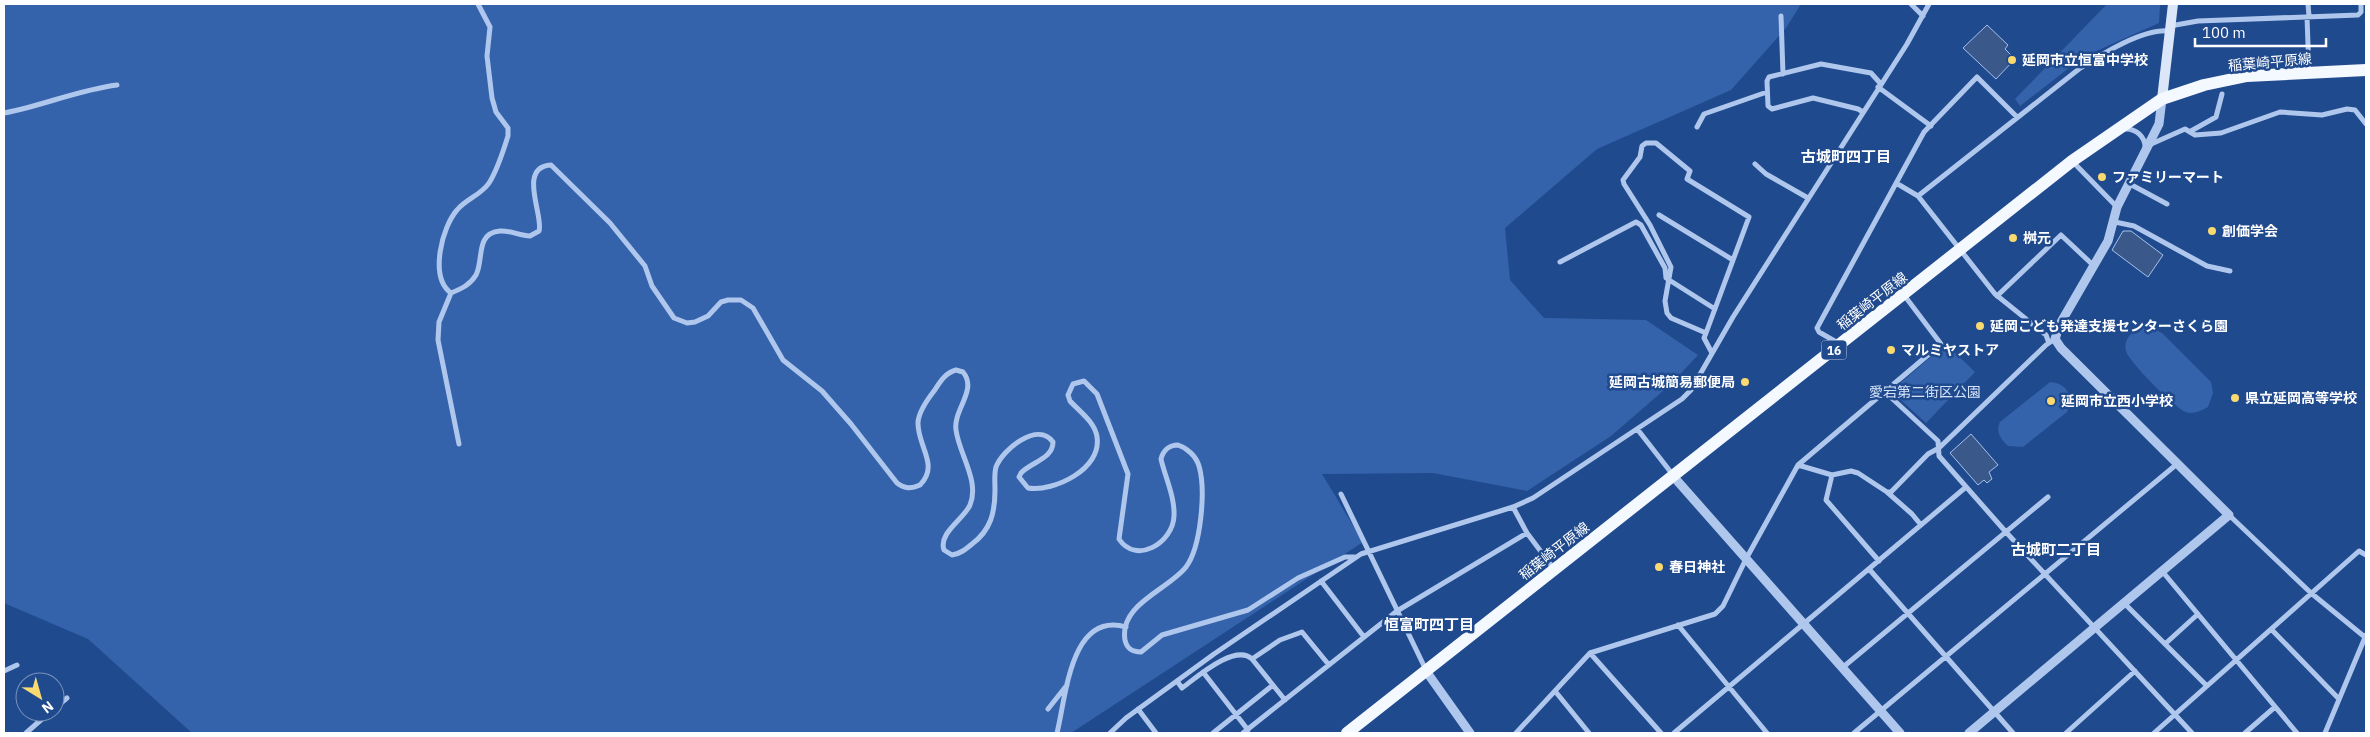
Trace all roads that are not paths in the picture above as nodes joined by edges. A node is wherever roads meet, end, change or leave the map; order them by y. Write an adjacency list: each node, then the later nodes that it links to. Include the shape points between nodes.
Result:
1 (478, 4): 44 (street, via 490,27 487,56 492,98 496,112 508,128 508,136 488,184 456,210 446,227 440,264 443,284)
2 (1911, 4): 8 (street)
3 (1929, 4): 8 (street)
4 (2172, 4): 10 (main road)
5 (2308, 4): 9 (street)
6 (2361, 4): 9 (street, via 2362,12 2358,14)
7 (1781, 16): 13 (street)
8 (1923, 16): 15 (street)
9 (2308, 16): 10 (street, via 2198,21); 12 (street)
10 (2170, 28): 18 (main road); 21 (street, via 2108,51)
11 (2366, 70): 12 (main road, 稲葉崎平原線 / 16)
12 (2309, 72): 18 (main road, 稲葉崎平原線 / 16, via 2247,76 2204,85)
13 (1783, 74): 15 (street, via 1821,64 1871,73); 16 (street, via 1769,77)
14 (117, 84): 20 (street, via 91,88 32,108)
15 (1879, 85): 19 (street); 23 (street)
16 (1767, 92): 19 (street, via 1768,106 1772,109 1813,98 1858,108); 24 (street, via 1704,114)
17 (2222, 94): 25 (street, via 2216,117)
18 (2162, 99): 26 (main road, 稲葉崎平原線 / 16); 27 (street, via 2159,124)
19 (1862, 112): 33 (street)
20 (4, 113)
21 (2017, 116): 23 (street, via 1977,78); 32 (street)
22 (2366, 124): 25 (street, via 2355,110 2322,115 2286,112 2268,115 2221,133 2195,135)
23 (1931, 126): 30 (street, via 1924,132)
24 (1697, 127)
25 (2191, 131): 27 (street, via 2185,129)
26 (2112, 133): 27 (street, via 2125,128 2137,132); 28 (main road, 稲葉崎平原線 / 16)
27 (2147, 149): 31 (street)
28 (2072, 161): 35 (street); 38 (main road, 稲葉崎平原線 / 16)
29 (1756, 164): 33 (street, via 1766,174)
30 (1896, 183): 32 (street); 50 (street, via 1817,328)
31 (2128, 183): 34 (street); 35 (street)
32 (1918, 196): 38 (street)
33 (1808, 198): 51 (street)
34 (2167, 204)
35 (2117, 207): 37 (street)
36 (1659, 215): 39 (street)
37 (2115, 222): 41 (street); 42 (street, via 2134,226 2207,266)
38 (1960, 250): 45 (main road, 稲葉崎平原線 / 16); 46 (street)
39 (1733, 260): 43 (street, via 1750,217 1687,179 1690,170 1656,143 1646,143 1623,180 1671,267); 47 (street)
40 (1560, 262): 43 (street, via 1636,222 1641,225)
41 (2094, 266): 46 (street, via 2061,235); 49 (street)
42 (2230, 271)
43 (1670, 282): 47 (street); 48 (street, via 1665,301 1667,313 1671,318)
44 (451, 292): 54 (street, via 439,322 438,340); 86 (street, via 476,276 482,244 490,235 506,231 530,236 539,231 532,188 538,172 551,165 610,223 645,266 652,286 674,318 695,322 728,300 741,300 753,308 783,360 822,391 902,487 920,485 929,472 918,422 925,403 944,377 956,370 963,372 968,382 967,392 956,428 970,477 972,498 970,506 943,542 944,550 952,555 962,552 984,533 994,510 996,467 1005,453 1026,438 1044,434 1053,448 1021,473 1019,477 1028,488 1045,488 1066,480 1091,460 1098,444 1094,427 1068,395 1073,384 1084,381 1097,394 1125,462 1128,474 1119,539 1128,550 1156,546 1166,536 1174,520 1162,453 1178,445 1189,451 1199,465 1200,521 1189,560 1177,576 1139,605)
45 (1904, 295): 50 (main road, 稲葉崎平原線 / 16); 52 (street, via 1941,344)
46 (1997, 296): 49 (street)
47 (1715, 309): 48 (street)
48 (1706, 333): 51 (street, via 1704,338)
49 (2052, 341): 55 (street); 56 (street)
50 (1841, 344): 59 (main road, 稲葉崎平原線 / 16)
51 (1712, 353): 53 (street, via 1691,390)
52 (1884, 391): 55 (street, via 1938,441); 57 (street)
53 (1638, 430): 59 (street); 64 (street, via 1556,484)
54 (459, 444)
55 (1939, 448): 60 (street, via 1939,456); 61 (street, via 1928,454 1891,492)
56 (2177, 464): 65 (street); 77 (street)
57 (1798, 465): 58 (street); 72 (street)
58 (1832, 475): 61 (street, via 1851,471 1858,473); 73 (street, via 1826,500)
59 (1673, 476): 72 (street); 75 (main road, 稲葉崎平原線 / 16)
60 (1966, 487): 66 (street); 67 (street)
61 (1887, 492): 66 (street)
62 (1342, 494): 69 (street)
63 (2048, 497): 67 (street)
64 (1513, 507): 68 (street); 69 (street)
65 (2229, 515): 76 (street); 79 (street)
66 (1921, 525): 73 (street)
67 (2005, 531): 77 (street); 82 (street)
68 (1527, 532): 75 (street); 81 (street)
69 (1369, 550): 71 (street); 81 (street)
70 (2366, 555): 79 (street, via 2359,551)
71 (1356, 557): 78 (street); 86 (street, via 1344,557 1298,578 1248,610 1162,635 1141,652 1126,646)
72 (1746, 559): 84 (street); 85 (street, via 1724,606 1715,614)
73 (1879, 561): 74 (street)
74 (1869, 569): 82 (street); 84 (street)
75 (1555, 570): 100 (main road, 稲葉崎平原線 / 16)
76 (2162, 571): 80 (street); 83 (street)
77 (2045, 574): 87 (street); 93 (street)
78 (1321, 581): 90 (street); 103 (street)
79 (2311, 593): 88 (street); 89 (street)
80 (2124, 604): 87 (street); 91 (street)
81 (1397, 611): 90 (street); 100 (street)
82 (1908, 612): 93 (street); 98 (street)
83 (2198, 614): 91 (street); 95 (street)
84 (1803, 624): 98 (street); 106 (street)
85 (1678, 625): 92 (street); 106 (street)
86 (1126, 627): 104 (street, via 1108,624 1088,636 1074,658)
87 (2095, 628): 101 (street); 115 (street)
88 (2272, 630): 95 (street); 109 (street)
89 (2366, 636): 109 (street)
90 (1364, 637): 97 (street)
91 (2165, 644): 107 (street)
92 (1590, 653): 108 (street); 129 (street)
93 (1946, 657): 114 (street); 115 (street)
94 (1252, 659): 97 (street, via 1280,640 1302,632); 102 (street, via 1243,655 1224,658); 105 (street)
95 (2237, 660): 107 (street); 111 (street)
96 (17, 665): 99 (street)
97 (1329, 665): 110 (street)
98 (1842, 668): 114 (street)
99 (4, 671)
100 (1426, 671): 120 (street); 126 (main road, 稲葉崎平原線 / 16)
101 (2135, 671): 117 (street); 136 (street)
102 (1203, 672): 103 (street, via 1182,688); 116 (street)
103 (1177, 681): 113 (street)
104 (1069, 682): 112 (street); 122 (street)
105 (1273, 685): 110 (street); 116 (street)
106 (1728, 686): 130 (street); 131 (street)
107 (2207, 686): 117 (street)
108 (1555, 691): 127 (street); 128 (street)
109 (2339, 699): 141 (street)
110 (1285, 700): 119 (street)
111 (2275, 708): 139 (street); 140 (street)
112 (1048, 709)
113 (1138, 709): 123 (street); 124 (street)
114 (1880, 711): 132 (street); 133 (street)
115 (1995, 712): 134 (street); 135 (street)
116 (1236, 715): 119 (street); 125 (street)
117 (2175, 715): 137 (street); 138 (street)
118 (39, 722): 121 (street)
119 (1246, 731)
120 (1466, 732)
121 (26, 733)
122 (1057, 733)
123 (1110, 733)
124 (1156, 733)
125 (1213, 733)
126 (1347, 733)
127 (1516, 733)
128 (1589, 733)
129 (1661, 733)
130 (1674, 733)
131 (1767, 733)
132 (1854, 733)
133 (1900, 733)
134 (1969, 733)
135 (2013, 733)
136 (2066, 733)
137 (2154, 733)
138 (2192, 733)
139 (2245, 733)
140 (2297, 733)
141 (2325, 733)

